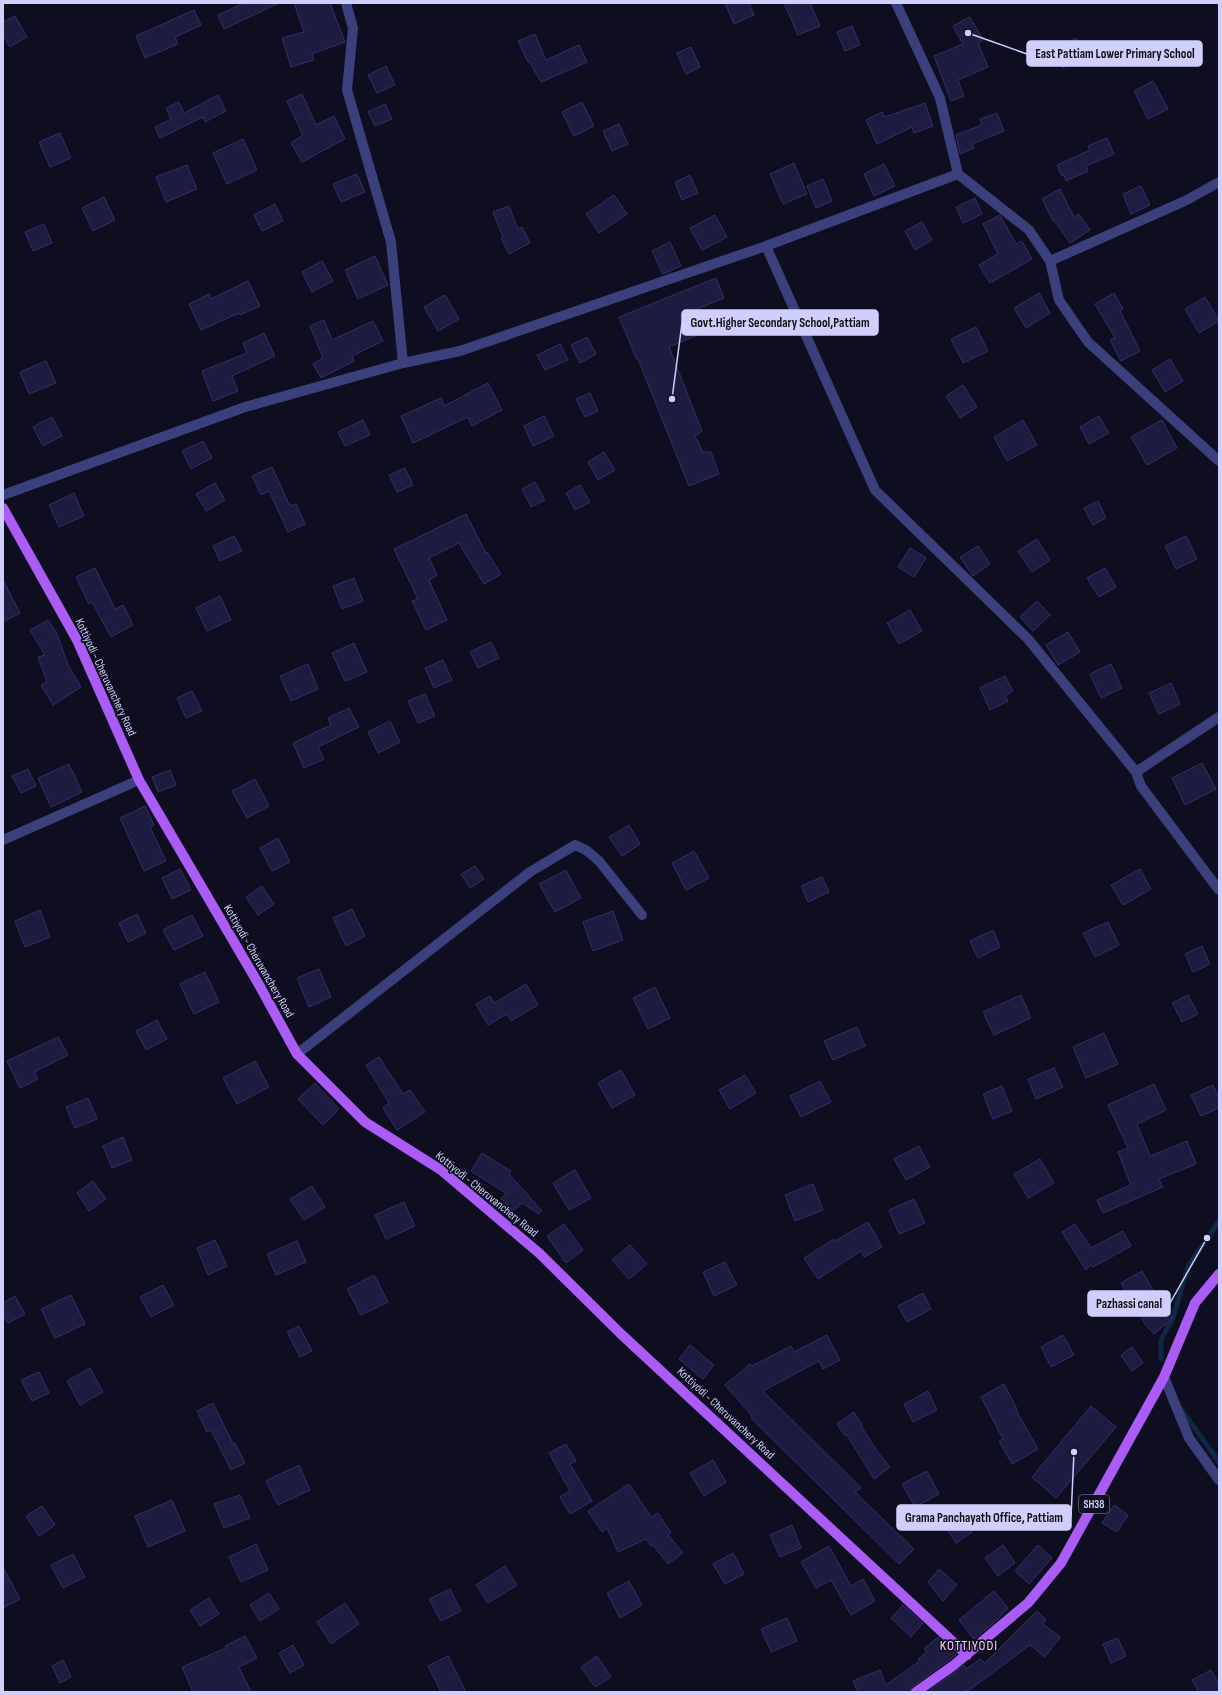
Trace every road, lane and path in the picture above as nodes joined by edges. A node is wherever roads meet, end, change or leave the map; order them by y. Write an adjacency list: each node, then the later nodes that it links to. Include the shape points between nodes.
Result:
1 (346, 3): 7 (street, via 353,28 347,90 391,242)
2 (896, 3): 3 (street, via 940,98)
3 (958, 174): 5 (street); 6 (street, via 1029,230)
4 (1219, 182): 6 (street, via 1187,200)
5 (766, 246): 7 (street, via 460,351); 12 (street, via 875,490 1028,639)
6 (1050, 261): 8 (street, via 1059,300 1088,342)
7 (403, 363): 9 (street, via 244,407)
8 (1219, 461)
9 (3, 495)
10 (3, 508): 13 (main road, Kottiyodi - Cheruvanchery Road, via 77,640)
11 (1219, 717): 12 (street)
12 (1136, 772): 15 (street, via 1140,786)
13 (138, 780): 14 (street); 17 (main road, Kottiyodi - Cheruvanchery Road)
14 (3, 840)
15 (1219, 890)
16 (642, 915): 17 (street, via 599,861 575,845 530,872)
17 (297, 1054): 21 (main road, Kottiyodi - Cheruvanchery Road, via 365,1122 441,1170 539,1252 621,1334)
18 (1219, 1274): 19 (main road, SH38, via 1195,1303)
19 (1164, 1377): 20 (street, via 1189,1438); 21 (main road, SH38, via 1061,1563 1028,1603)
20 (1219, 1480)
21 (968, 1654): 22 (main road, SH38)
22 (916, 1692)

